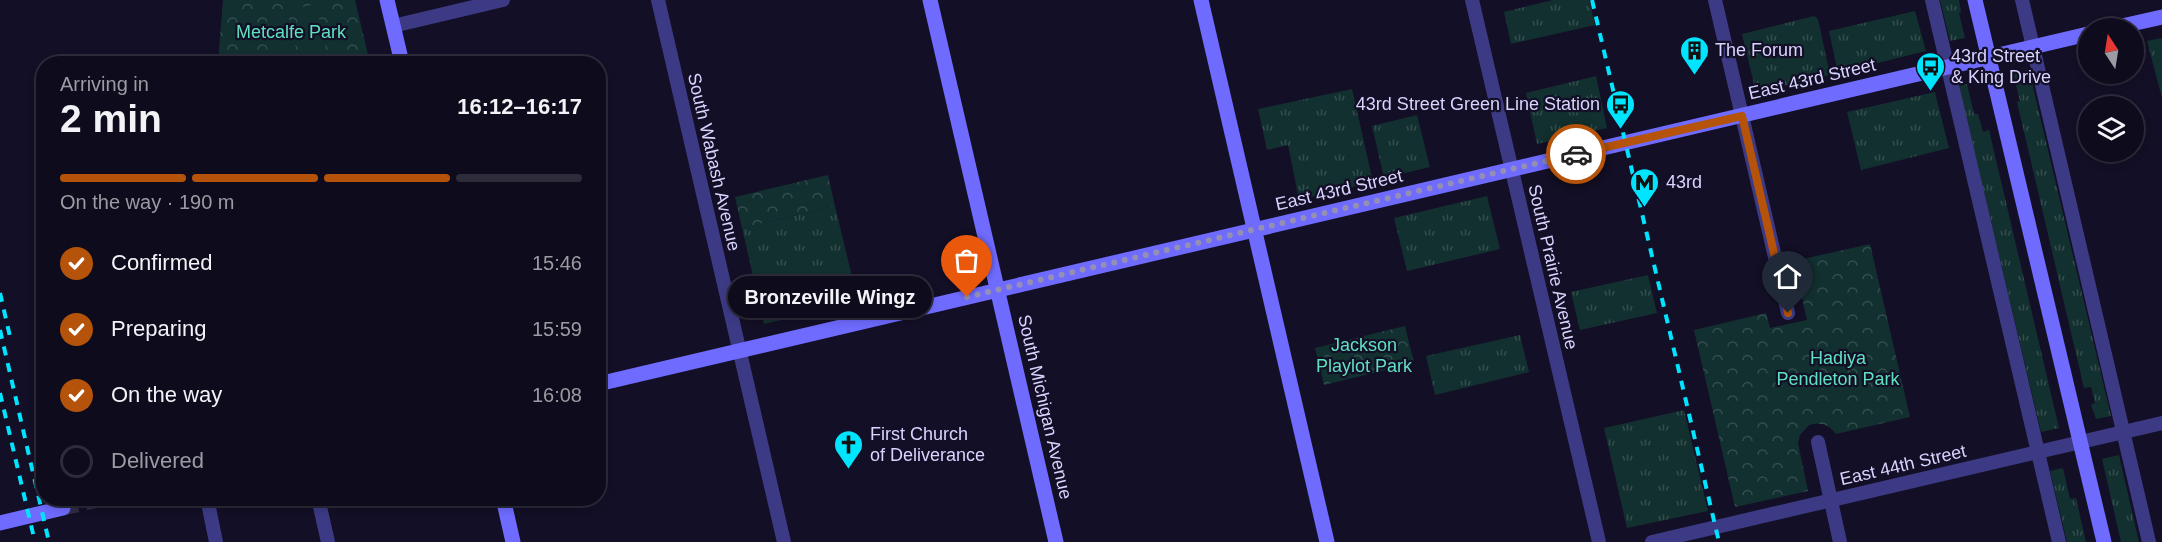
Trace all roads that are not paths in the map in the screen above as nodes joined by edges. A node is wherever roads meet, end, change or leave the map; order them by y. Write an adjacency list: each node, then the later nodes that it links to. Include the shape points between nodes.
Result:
1 (387, 0): 13 (street)
2 (503, 0): 13 (street)
3 (658, 0): 24 (street, South Wabash Avenue)
4 (930, 0): 22 (street, South Michigan Avenue)
5 (1201, 0): 21 (street)
6 (1472, 0): 20 (street, South Prairie Avenue)
7 (1715, 0): 19 (street)
8 (1932, 0): 18 (street)
9 (1975, 0): 17 (street)
10 (2022, 0): 15 (street)
11 (2162, 17): 12 (street)
12 (2144, 21)
13 (393, 26): 16 (street)
14 (2078, 37): 15 (street, East 43rd Street)
15 (2033, 48): 17 (street, East 43rd Street); 27 (street)
16 (400, 56)
17 (1989, 58): 18 (street, East 43rd Street); 29 (street)
18 (1948, 67): 19 (street, East 43rd Street); 30 (street)
19 (1742, 116): 20 (street, East 43rd Street); 23 (street)
20 (1512, 170): 21 (street, East 43rd Street); 43 (street, South Prairie Avenue)
21 (1254, 230): 22 (street, East 43rd Street); 42 (street)
22 (999, 290): 24 (street, East 43rd Street); 41 (street, South Michigan Avenue)
23 (1788, 313)
24 (740, 351): 25 (street, East 43rd Street); 40 (street, South Wabash Avenue)
25 (606, 382)
26 (2162, 423): 27 (street, East 44th Street)
27 (2123, 432): 29 (street, East 44th Street); 48 (street)
28 (1818, 442): 31 (street)
29 (2081, 442): 30 (street, East 44th Street); 47 (street)
30 (2038, 452): 31 (street, East 44th Street); 46 (street)
31 (1830, 500): 44 (street, East 44th Street); 45 (street)
32 (209, 506): 37 (street)
33 (320, 506): 38 (street)
34 (505, 506): 39 (street)
35 (63, 508): 36 (street)
36 (0, 523)
37 (216, 542)
38 (328, 542)
39 (513, 542)
40 (784, 542)
41 (1056, 542)
42 (1327, 542)
43 (1599, 542)
44 (1652, 542)
45 (1840, 542)
46 (2059, 542)
47 (2104, 542)
48 (2149, 542)

